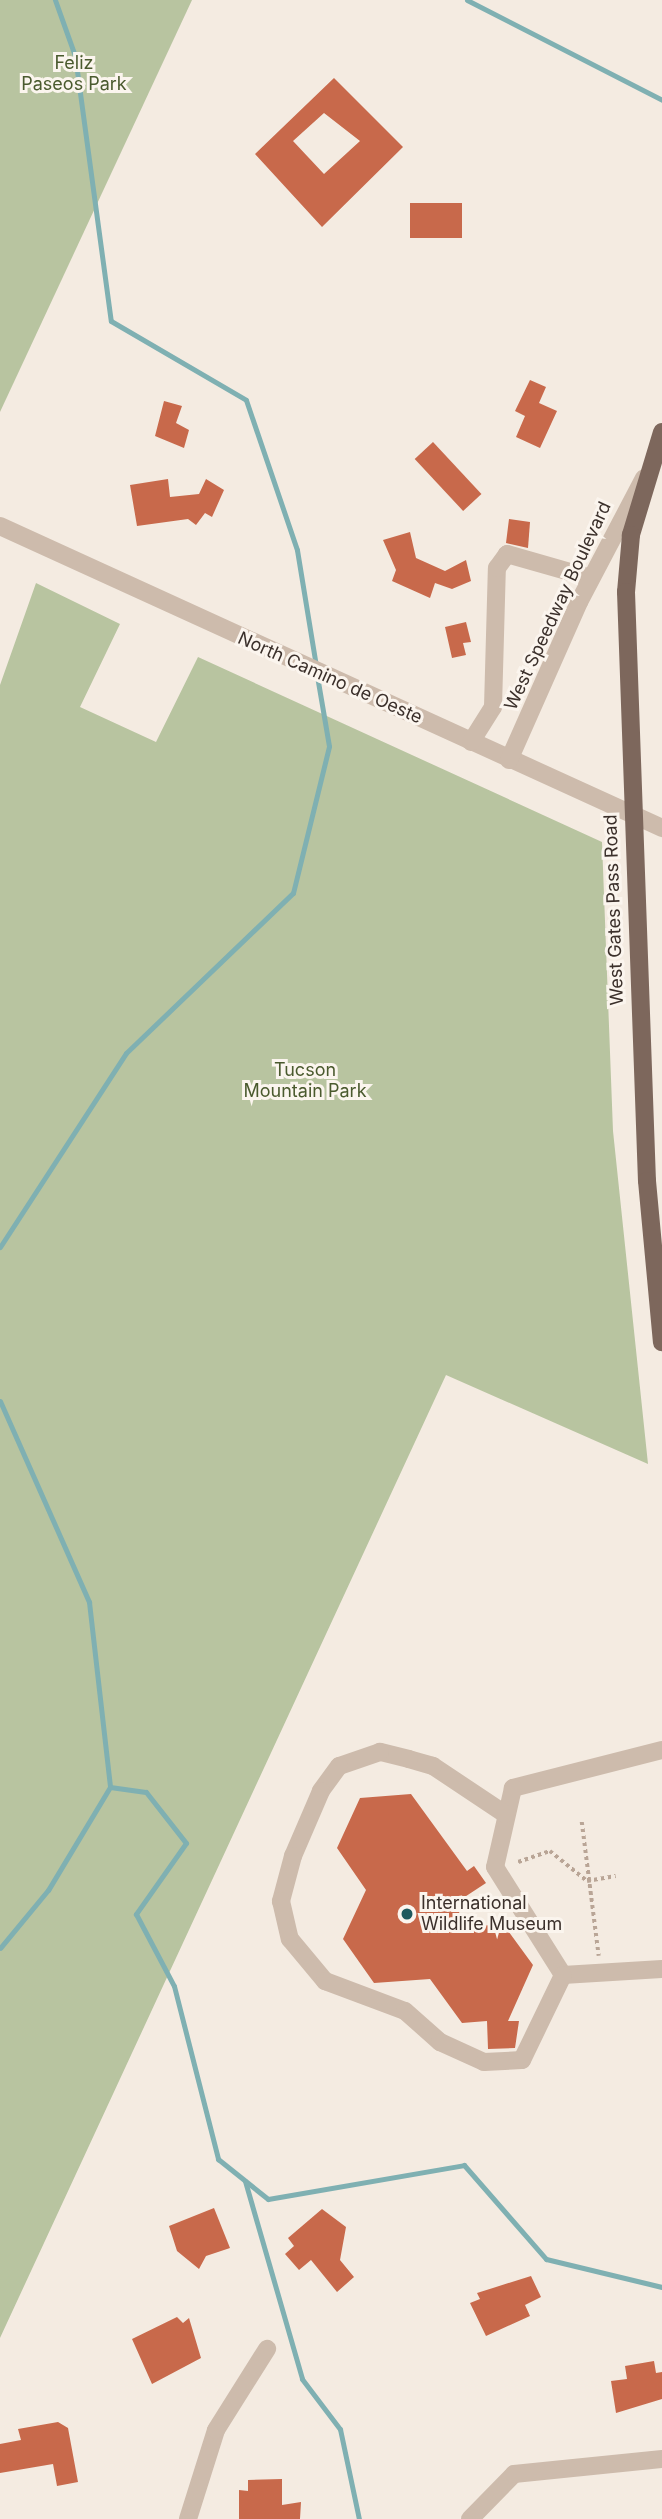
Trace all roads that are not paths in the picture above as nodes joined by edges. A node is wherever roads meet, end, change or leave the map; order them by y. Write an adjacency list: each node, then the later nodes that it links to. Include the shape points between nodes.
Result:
1 (662, 432): 2 (main road, West Speedway Boulevard)
2 (644, 478): 4 (street, West Speedway Boulevard); 7 (main road, West Gates Pass Road, via 626,592)
3 (0, 526): 5 (street, North Camino de Oeste)
4 (591, 578): 5 (street, via 507,554 497,568 493,707); 6 (street, West Speedway Boulevard)
5 (471, 742): 6 (street, North Camino de Oeste)
6 (509, 760): 7 (street, North Camino de Oeste)
7 (631, 814): 8 (street, North Camino de Oeste); 9 (main road, West Gates Pass Road, via 647,1181)
8 (662, 828)
9 (662, 1342)
10 (662, 1750): 11 (street, via 513,1788)
11 (505, 1814): 13 (street, via 495,1867); 13 (street, via 433,1766 409,1759 380,1752 339,1766 321,1791 293,1856 281,1901 290,1939 325,1981 405,2011 440,2042 484,2062 522,2060)
12 (662, 1969): 13 (street)
13 (564, 1975)
14 (267, 2349): 16 (street, via 216,2430)
15 (662, 2459): 17 (street, via 514,2474)
16 (188, 2519)
17 (470, 2519)

